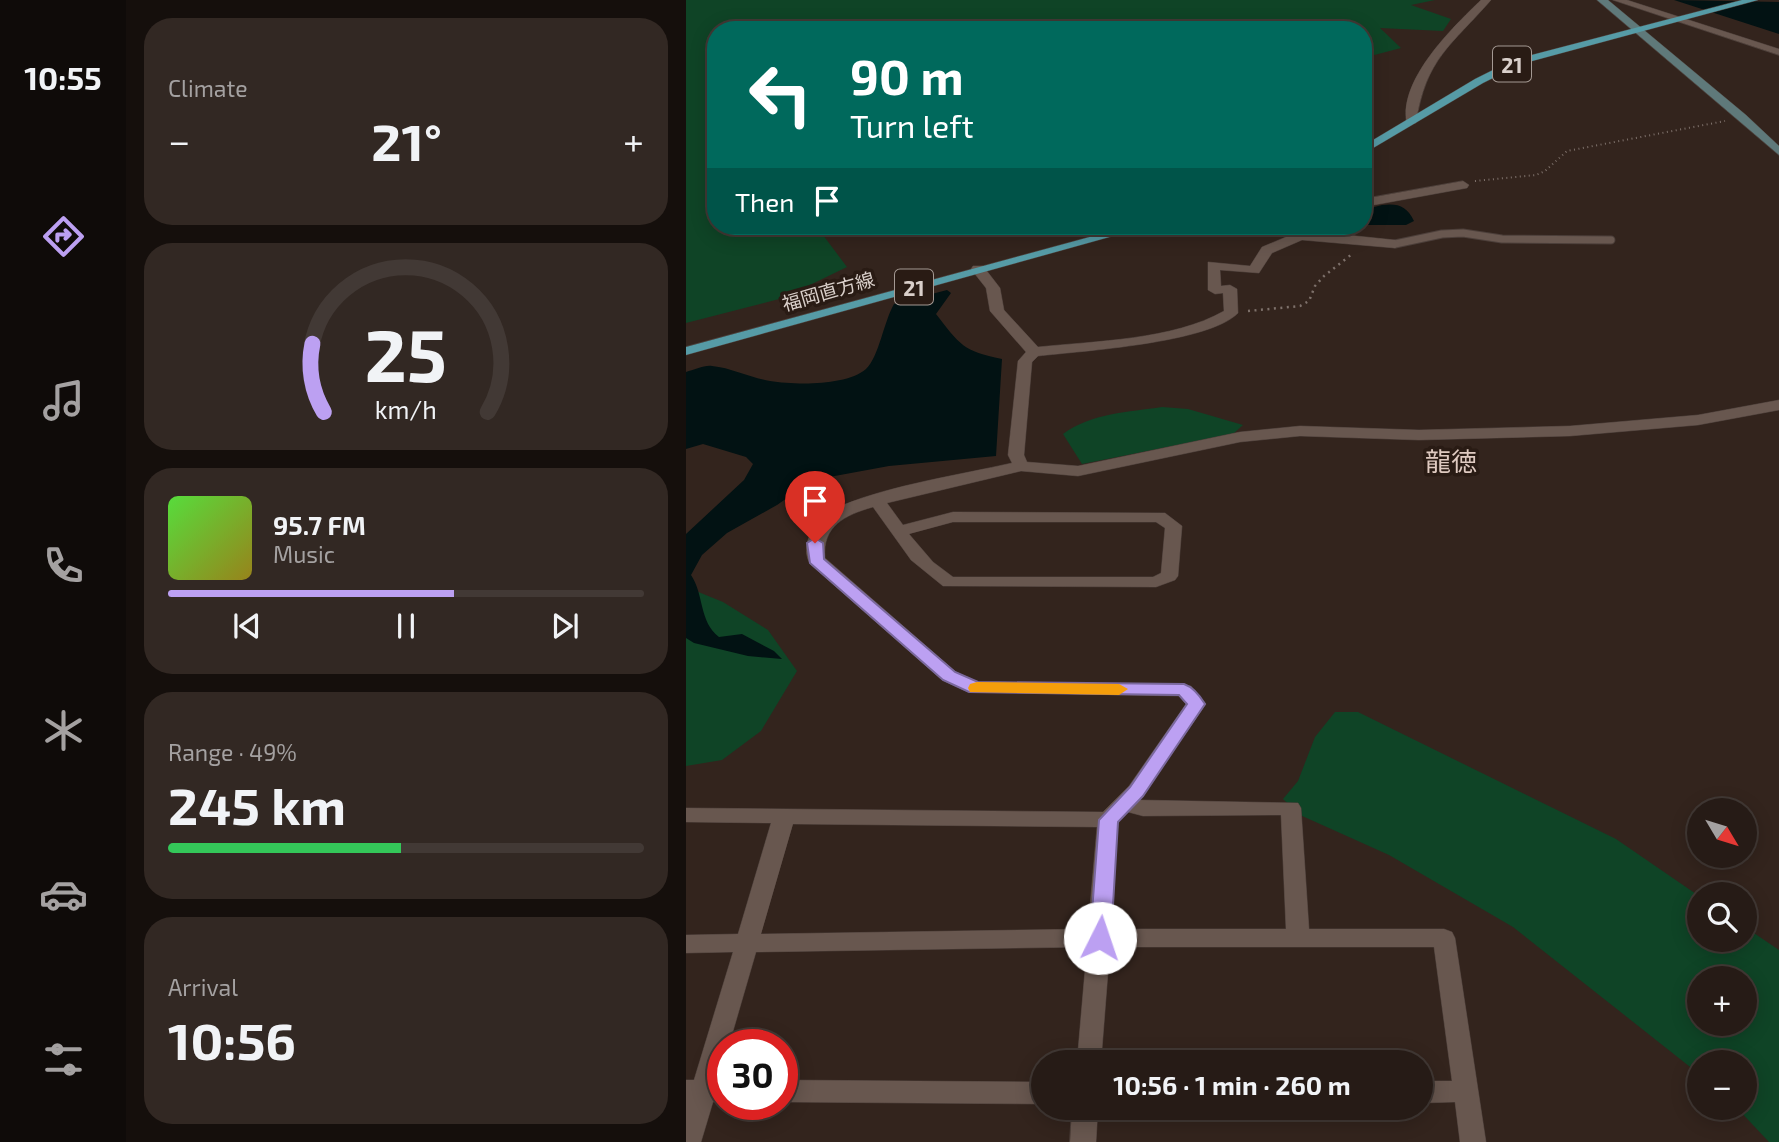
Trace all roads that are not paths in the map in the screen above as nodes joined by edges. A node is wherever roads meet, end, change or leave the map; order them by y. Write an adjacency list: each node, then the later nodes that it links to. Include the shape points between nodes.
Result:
1 (1486, 0): 8 (street, via 1425,67)
2 (1602, 0): 6 (street)
3 (1618, 0): 5 (street)
4 (1753, 0): 5 (main road, 21)
5 (1682, 19): 6 (main road, 21); 7 (street)
6 (1639, 29): 8 (main road, 21, via 1517,62); 10 (street)
7 (1779, 52)
8 (1411, 123): 9 (main road, 21)
9 (1372, 146)
10 (1779, 152)
11 (1463, 184): 12 (street)
12 (1372, 200)
13 (1108, 235): 18 (main road, 福岡直方線 / 21)
14 (1294, 235): 15 (street)
15 (1300, 236): 17 (street); 20 (street, via 1267,250 1254,270 1213,265 1215,289 1230,289 1231,313 1220,322 1151,337)
16 (1611, 240): 17 (lane, via 1502,239 1463,233)
17 (1395, 244)
18 (978, 269): 19 (main road, 福岡直方線 / 21); 20 (street, via 993,288 997,311)
19 (686, 351)
20 (1034, 352): 22 (street, via 1025,361 1016,455)
21 (1779, 405): 22 (street, via 1698,420 1570,431 1419,435 1300,431 1240,437 1078,471)
22 (1021, 466): 23 (street)
23 (877, 500): 24 (street); 25 (street, via 847,509 822,528 815,543 816,560 949,676 975,688 1184,690 1196,704)
24 (901, 531): 24 (street, via 913,553 949,582 1156,582 1169,576 1174,526 1159,517 953,517)
25 (1125, 803): 28 (street); 30 (street, via 1143,810 1292,807)
26 (686, 815): 27 (street)
27 (784, 817): 28 (street); 31 (street)
28 (1108, 820): 29 (street)
29 (1100, 938): 30 (street); 31 (street); 33 (street)
30 (1298, 938): 36 (street, via 1444,938)
31 (746, 942): 32 (street); 34 (street)
32 (686, 944)
33 (1090, 1050)
34 (704, 1091): 40 (street)
35 (798, 1091): 38 (street)
36 (1467, 1091): 37 (street); 42 (street)
37 (1433, 1092)
38 (1031, 1093)
39 (1084, 1120): 41 (street)
40 (688, 1142)
41 (1083, 1142)
42 (1473, 1142)

